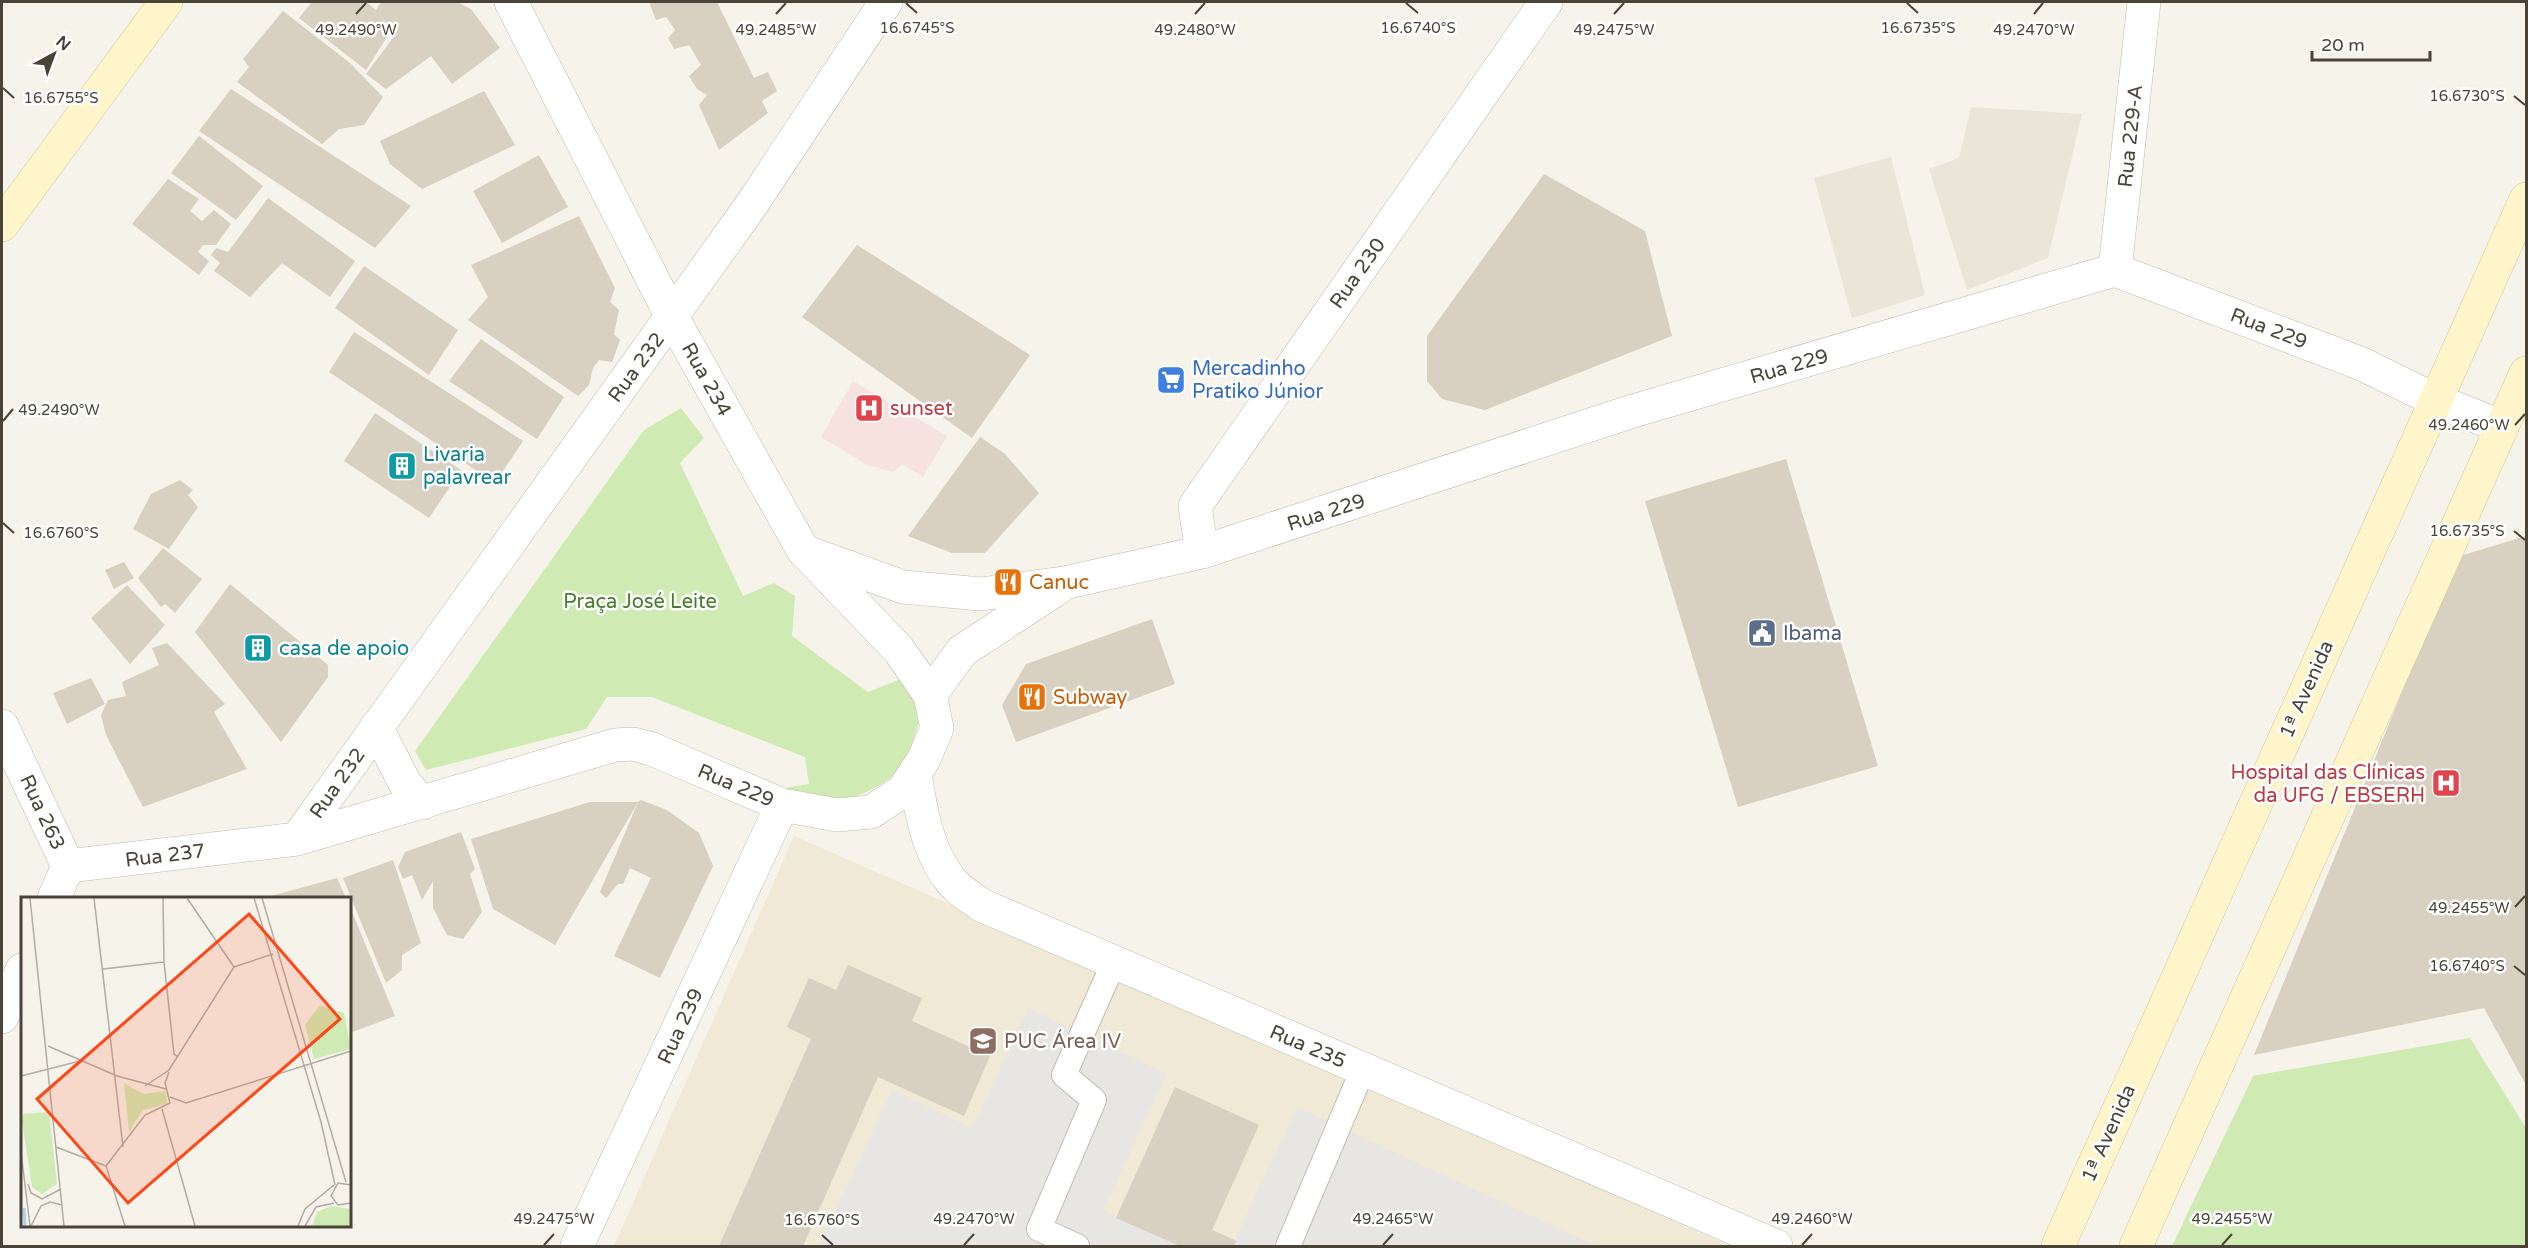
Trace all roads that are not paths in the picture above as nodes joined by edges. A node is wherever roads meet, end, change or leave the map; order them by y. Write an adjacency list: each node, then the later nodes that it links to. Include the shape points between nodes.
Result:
1 (166, 2): 7 (main road)
2 (511, 2): 9 (street, Rua 234)
3 (886, 2): 9 (street, Rua 232)
4 (1546, 2): 14 (street, Rua 230, via 1195,507)
5 (2144, 2): 8 (street, Rua 229-A)
6 (2526, 199): 11 (main road, 1ª Avenida)
7 (2, 225)
8 (2115, 270): 11 (street, Rua 229, via 2362,364); 14 (street, Rua 229, via 1633,411)
9 (672, 317): 13 (street, Rua 234); 18 (street, Rua 232)
10 (2526, 373): 12 (main road)
11 (2435, 400): 12 (street, Rua 229); 33 (main road, 1ª Avenida)
12 (2502, 427): 34 (main road)
13 (803, 550): 15 (street, Rua 229, via 903,587 981,594); 16 (street, Rua 234, via 899,650)
14 (1202, 552): 15 (street, Rua 229)
15 (1064, 584): 16 (street, Rua 229, via 962,651)
16 (930, 695): 19 (street, Rua 229, via 937,728)
17 (2, 726): 23 (street, Rua 263)
18 (376, 727): 20 (street, Rua 232, via 406,785); 22 (street, Rua 232)
19 (915, 773): 21 (street, Rua 229, via 903,791 871,812 837,815); 25 (street, Rua 235, via 936,856 949,879 981,905)
20 (423, 803): 21 (street, Rua 229, via 615,745 633,744); 22 (street, Rua 229)
21 (782, 805): 29 (street, Rua 239)
22 (297, 839): 23 (street, Rua 237)
23 (68, 866): 24 (street)
24 (54, 897)
25 (1114, 962): 28 (street, Rua 235); 30 (lane, via 1064,1075 1094,1100 1039,1229)
26 (21, 971): 27 (street)
27 (2, 1017)
28 (1363, 1069): 31 (lane); 32 (street, Rua 235)
29 (577, 1246)
30 (1077, 1246)
31 (1288, 1246)
32 (1776, 1246)
33 (2058, 1246)
34 (2136, 1246)

